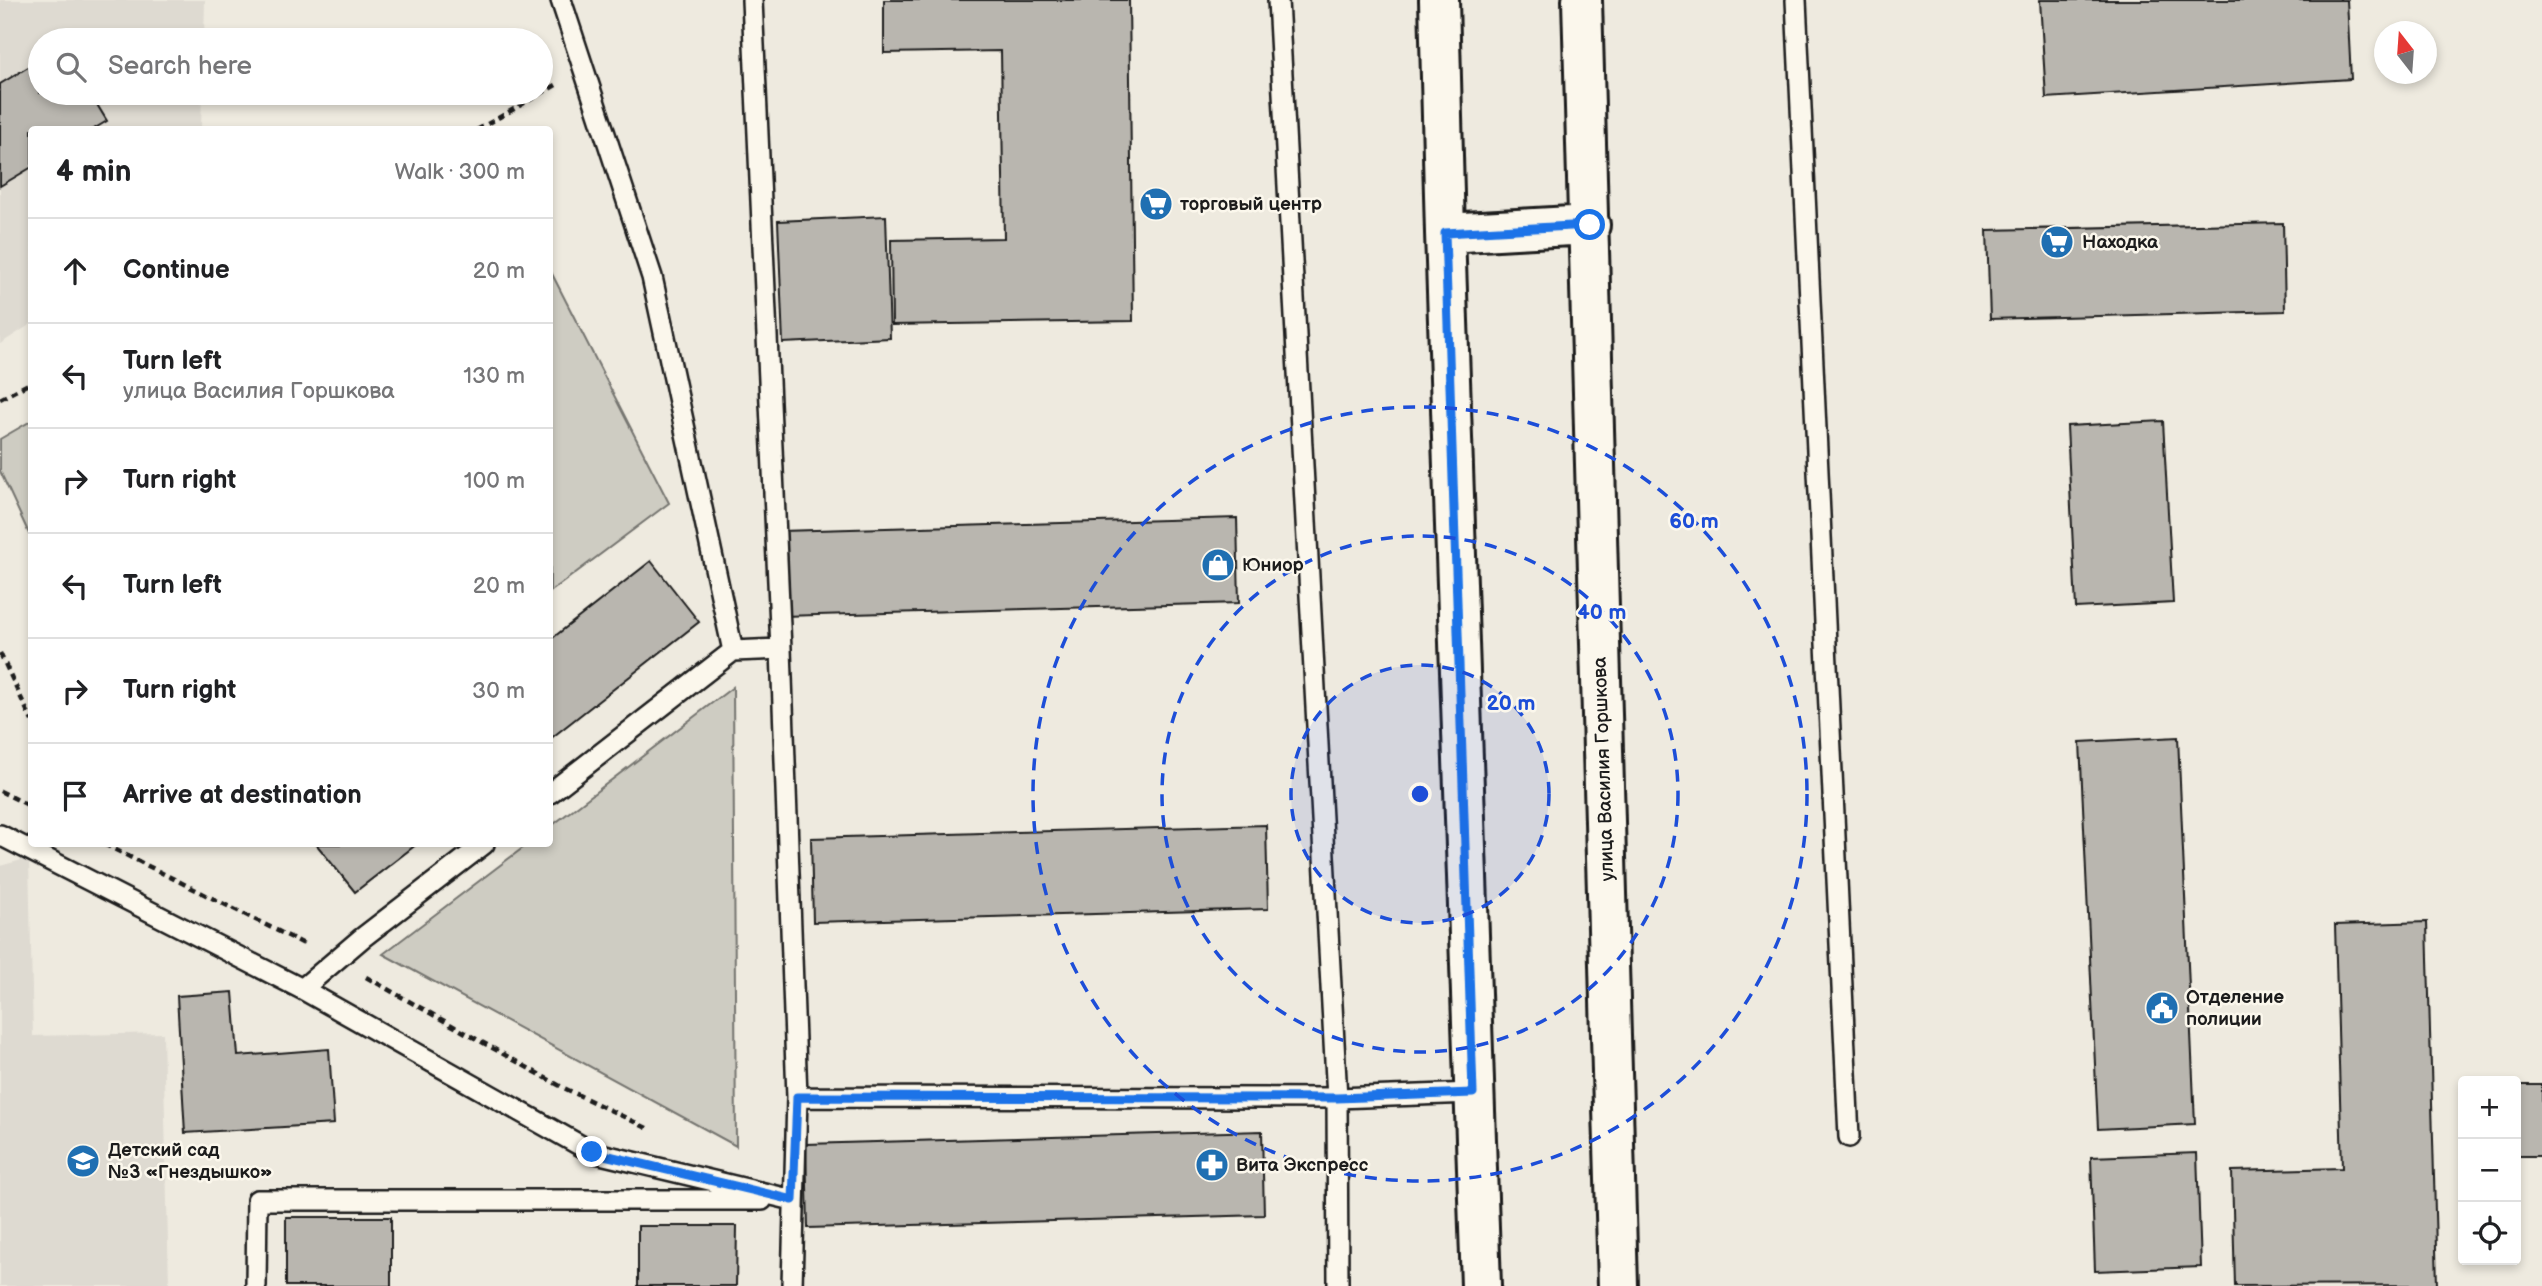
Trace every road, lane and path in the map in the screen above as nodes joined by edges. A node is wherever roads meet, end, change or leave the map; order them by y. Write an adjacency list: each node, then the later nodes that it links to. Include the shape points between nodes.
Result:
1 (561, 0): 7 (lane)
2 (752, 0): 15 (lane)
3 (1279, 0): 29 (lane)
4 (1439, 0): 12 (main road)
5 (1582, 0): 11 (main road, улица Василия Горшкова)
6 (1796, 0): 31 (lane)
7 (584, 69): 8 (path); 16 (lane, via 652,277)
8 (553, 87)
9 (521, 105): 10 (path)
10 (484, 126)
11 (1590, 225): 12 (main road); 37 (main road, улица Василия Горшкова)
12 (1445, 233): 27 (main road)
13 (28, 384): 14 (path)
14 (0, 399)
15 (781, 649): 16 (lane); 28 (lane)
16 (733, 651): 20 (lane)
17 (0, 653): 18 (path)
18 (28, 712)
19 (0, 791): 21 (path)
20 (553, 791)
21 (28, 805)
22 (0, 835): 26 (lane)
23 (110, 847): 25 (path)
24 (480, 847): 25 (lane)
25 (337, 960): 26 (lane); 30 (path, via 562,1087)
26 (302, 989): 32 (lane, via 592,1152)
27 (1473, 1093): 29 (lane); 36 (main road)
28 (797, 1097): 29 (lane); 32 (lane)
29 (1337, 1098): 35 (lane)
30 (660, 1135)
31 (1849, 1137)
32 (793, 1200): 33 (lane, via 257,1200); 34 (lane)
33 (256, 1286)
34 (792, 1286)
35 (1338, 1286)
36 (1481, 1286)
37 (1618, 1286)

